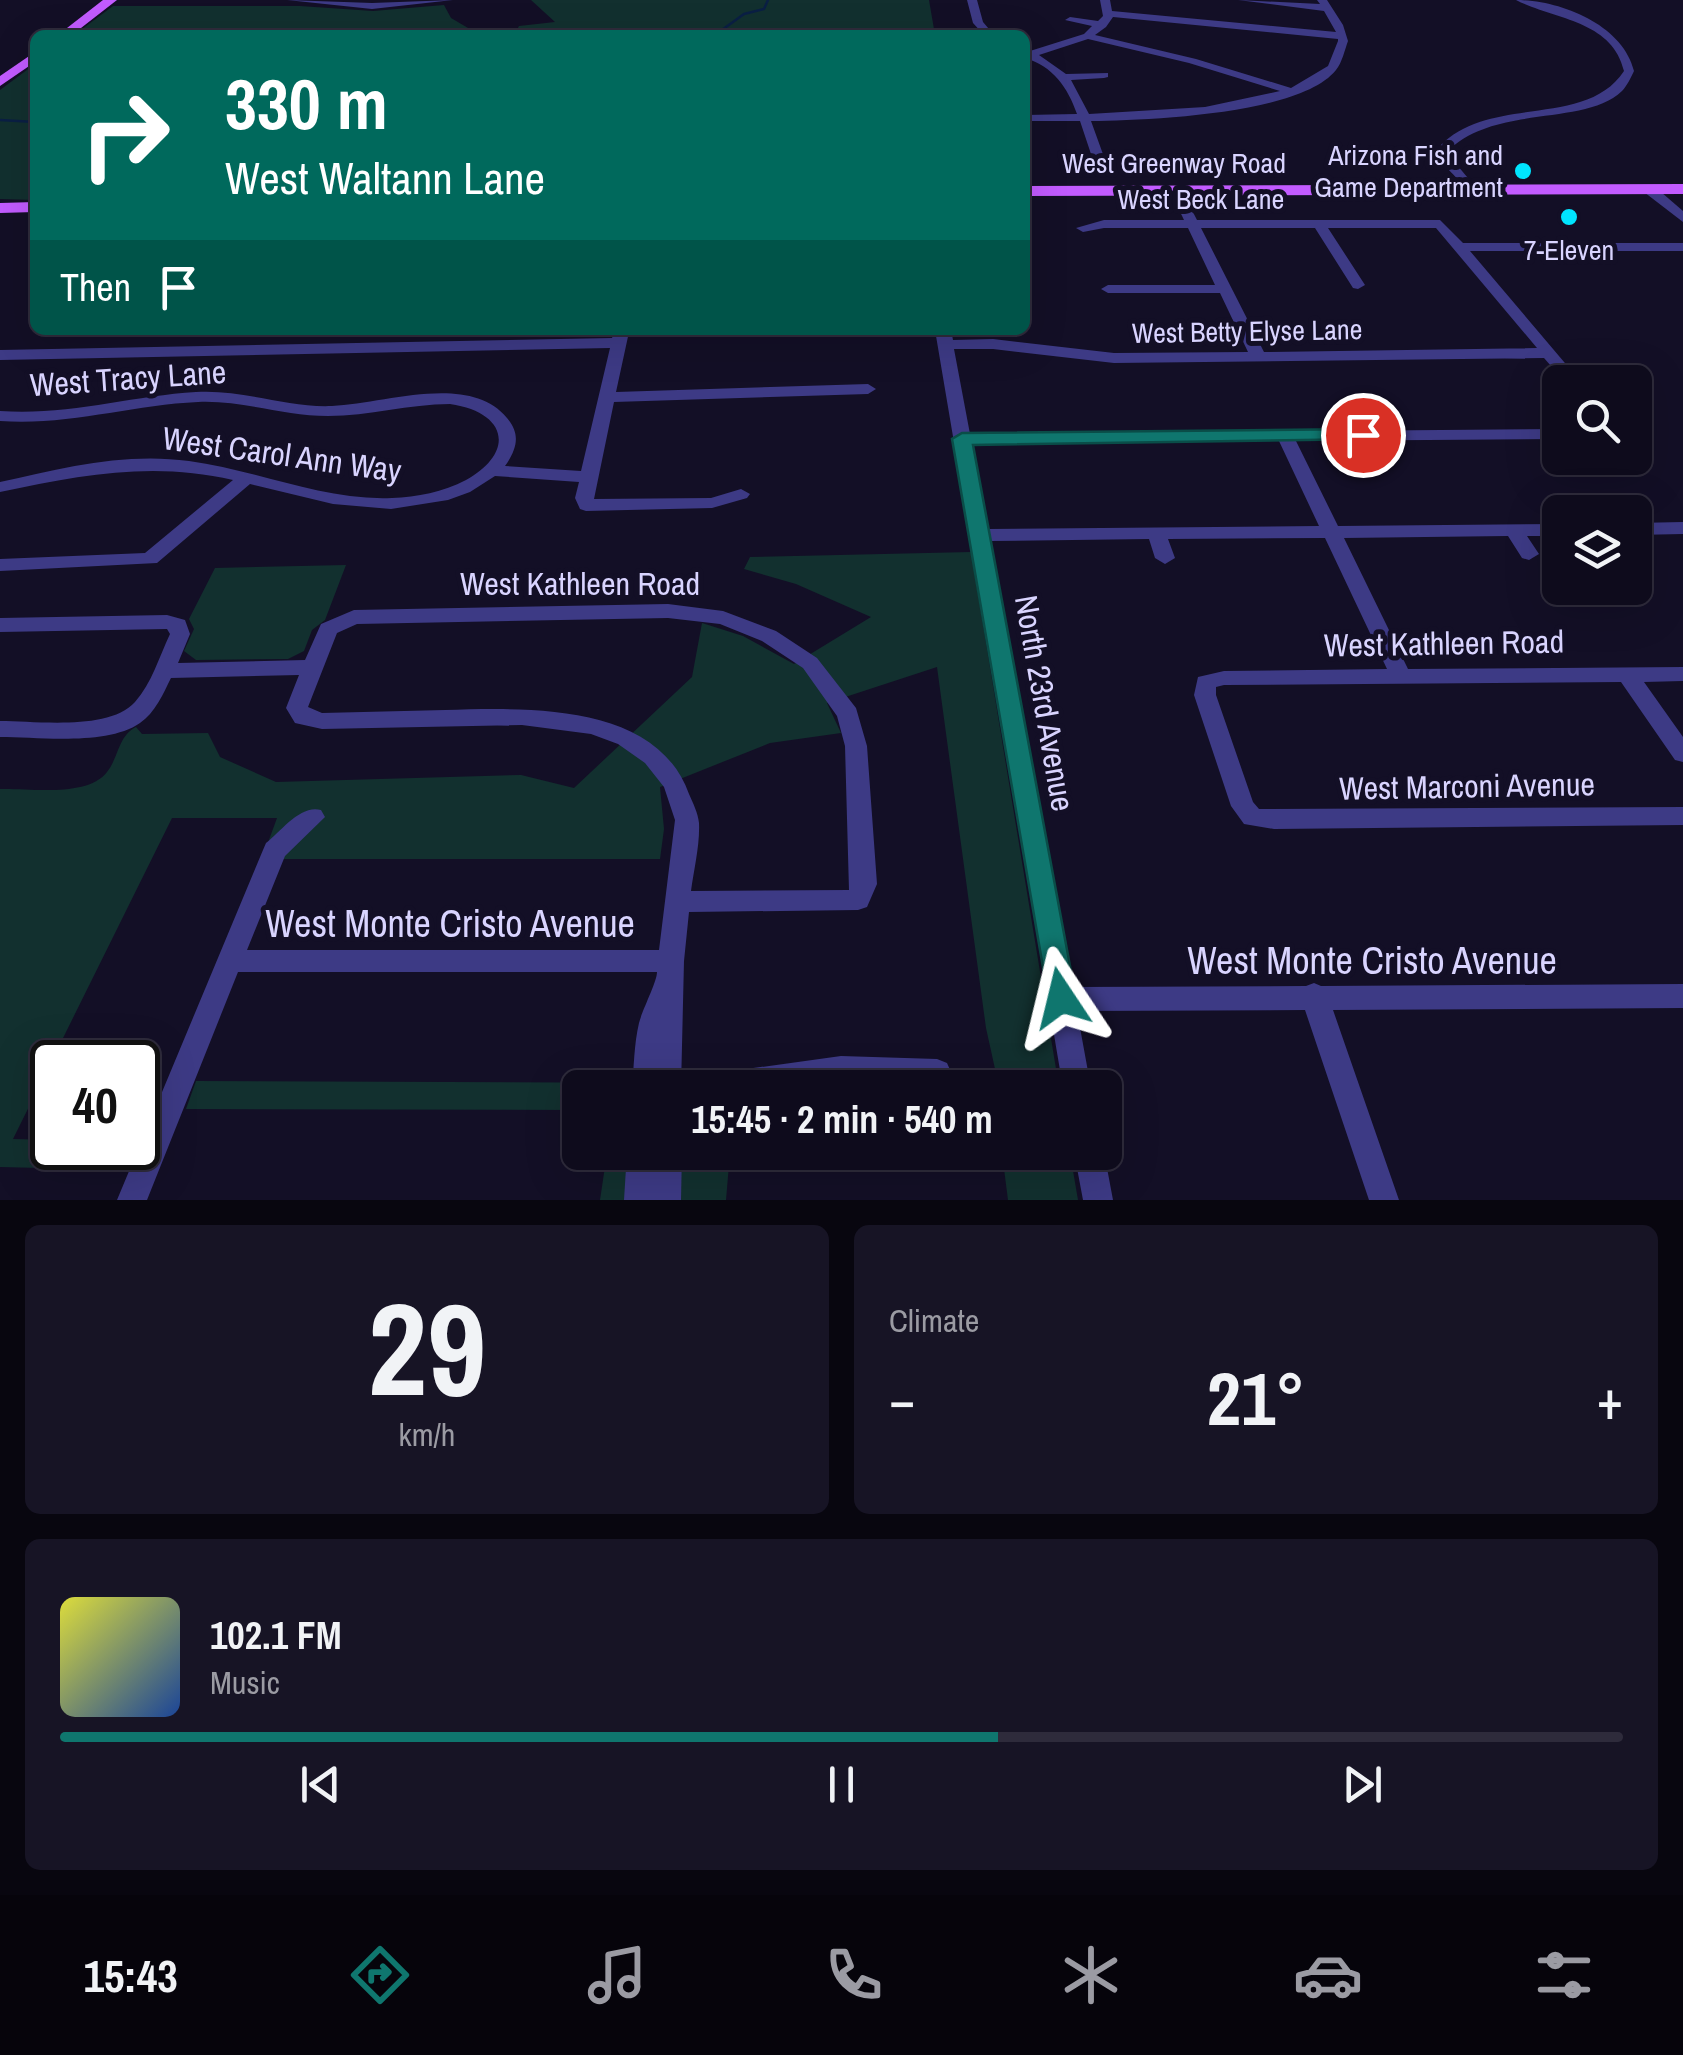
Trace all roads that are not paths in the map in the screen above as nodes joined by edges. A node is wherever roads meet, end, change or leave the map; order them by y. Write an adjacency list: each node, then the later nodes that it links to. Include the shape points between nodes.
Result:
1 (112, 0): 12 (main road)
2 (292, 0): 3 (street, via 372,6)
3 (448, 0)
4 (972, 0): 13 (street)
5 (1105, 0): 9 (street)
6 (1242, 0): 8 (street)
7 (1521, 0): 32 (street, via 1604,34 1626,55 1629,71 1615,91 1593,101 1490,120 1455,135 1446,158)
8 (1324, 4): 16 (street)
9 (1109, 14): 11 (street); 14 (street)
10 (1070, 20): 11 (street)
11 (1103, 26): 15 (street)
12 (71, 30)
13 (984, 30)
14 (1288, 31): 16 (street); 17 (street)
15 (1088, 36): 18 (street); 24 (street)
16 (1342, 36): 24 (street, via 1326,72)
17 (1282, 46)
18 (1030, 53)
19 (1030, 56): 22 (street)
20 (30, 60): 23 (main road)
21 (1104, 76): 22 (street)
22 (1067, 77): 28 (street)
23 (0, 82)
24 (1290, 91): 26 (street)
25 (1192, 104): 26 (street)
26 (1204, 112): 28 (street)
27 (1030, 118): 28 (street)
28 (1083, 118): 29 (street)
29 (1098, 157)
30 (1649, 189): 31 (main road, West Greenway Road); 32 (main road, West Greenway Road); 37 (street)
31 (1683, 189)
32 (1472, 190): 34 (main road, West Greenway Road)
33 (1030, 191): 34 (main road, West Greenway Road)
34 (1176, 191): 39 (street)
35 (30, 207): 36 (main road)
36 (0, 208)
37 (1683, 218)
38 (1318, 223): 39 (street, West Beck Lane); 42 (street, West Beck Lane, via 1440,224); 43 (street)
39 (1192, 224): 40 (street, West Beck Lane); 44 (street)
40 (1083, 228)
41 (1683, 246): 42 (street)
42 (1462, 247): 49 (street)
43 (1358, 285)
44 (1224, 289): 45 (street); 51 (street)
45 (1108, 290)
46 (621, 336): 48 (street); 54 (street)
47 (944, 337): 51 (street, West Betty Elyse Lane, via 1101,357); 58 (street, North 23rd Avenue)
48 (457, 338): 50 (street)
49 (1549, 353): 51 (street, West Betty Elyse Lane); 52 (street)
50 (0, 355)
51 (1258, 356)
52 (1559, 365)
53 (868, 389): 54 (street)
54 (608, 392): 60 (street)
55 (0, 416): 59 (street, West Tracy Lane, via 198,397 328,411 451,399 484,407 504,424 508,445)
56 (1542, 434): 57 (street)
57 (1284, 436): 58 (street); 68 (street)
58 (962, 439): 70 (street, North 23rd Avenue)
59 (495, 466): 60 (street); 61 (street, West Carol Ann Way, via 444,495 388,504)
60 (591, 472): 63 (street, via 586,505 712,503)
61 (247, 478): 62 (street, West Carol Ann Way, via 140,464); 73 (street, via 150,559)
62 (0, 487)
63 (742, 494)
64 (1683, 528): 65 (street)
65 (1652, 529)
66 (1514, 530): 67 (street); 68 (street); 71 (street)
67 (1542, 530)
68 (1330, 532): 69 (street); 79 (street)
69 (1157, 534): 70 (street); 72 (street)
70 (980, 535): 91 (street, North 23rd Avenue)
71 (1529, 554)
72 (1165, 558)
73 (0, 565)
74 (0, 626): 76 (street, via 178,625)
75 (312, 668): 76 (street); 85 (street, West Kathleen Road, via 328,630 354,617 668,611 724,618 770,636 810,663 841,700 854,732 864,884); 86 (street, via 298,708 304,717 562,718 619,734 654,756 673,781 687,820)
76 (162, 671): 80 (street, via 130,720)
77 (1627, 674): 78 (street, West Kathleen Road); 79 (street, West Kathleen Road); 81 (street)
78 (1683, 674)
79 (1401, 676): 82 (street, West Kathleen Road, via 1206,682 1243,806)
80 (0, 728)
81 (1683, 754)
82 (1252, 816): 83 (street, West Marconi Avenue)
83 (1683, 816)
84 (313, 817): 87 (street, via 275,850)
85 (858, 900): 86 (street, West Monte Cristo Avenue)
86 (678, 902): 88 (street)
87 (228, 961): 88 (street, West Monte Cristo Avenue); 100 (street)
88 (671, 961): 92 (street); 93 (street)
89 (1314, 995): 90 (street, West Monte Cristo Avenue); 91 (street, West Monte Cristo Avenue); 104 (street)
90 (1683, 996)
91 (1061, 998): 96 (street, North 23rd Avenue)
92 (648, 1070)
93 (668, 1070)
94 (834, 1070): 95 (street)
95 (873, 1070)
96 (1074, 1070)
97 (641, 1170): 101 (street)
98 (667, 1170): 102 (street)
99 (1092, 1170): 103 (street)
100 (132, 1200)
101 (640, 1200)
102 (666, 1200)
103 (1098, 1200)
104 (1384, 1200)

